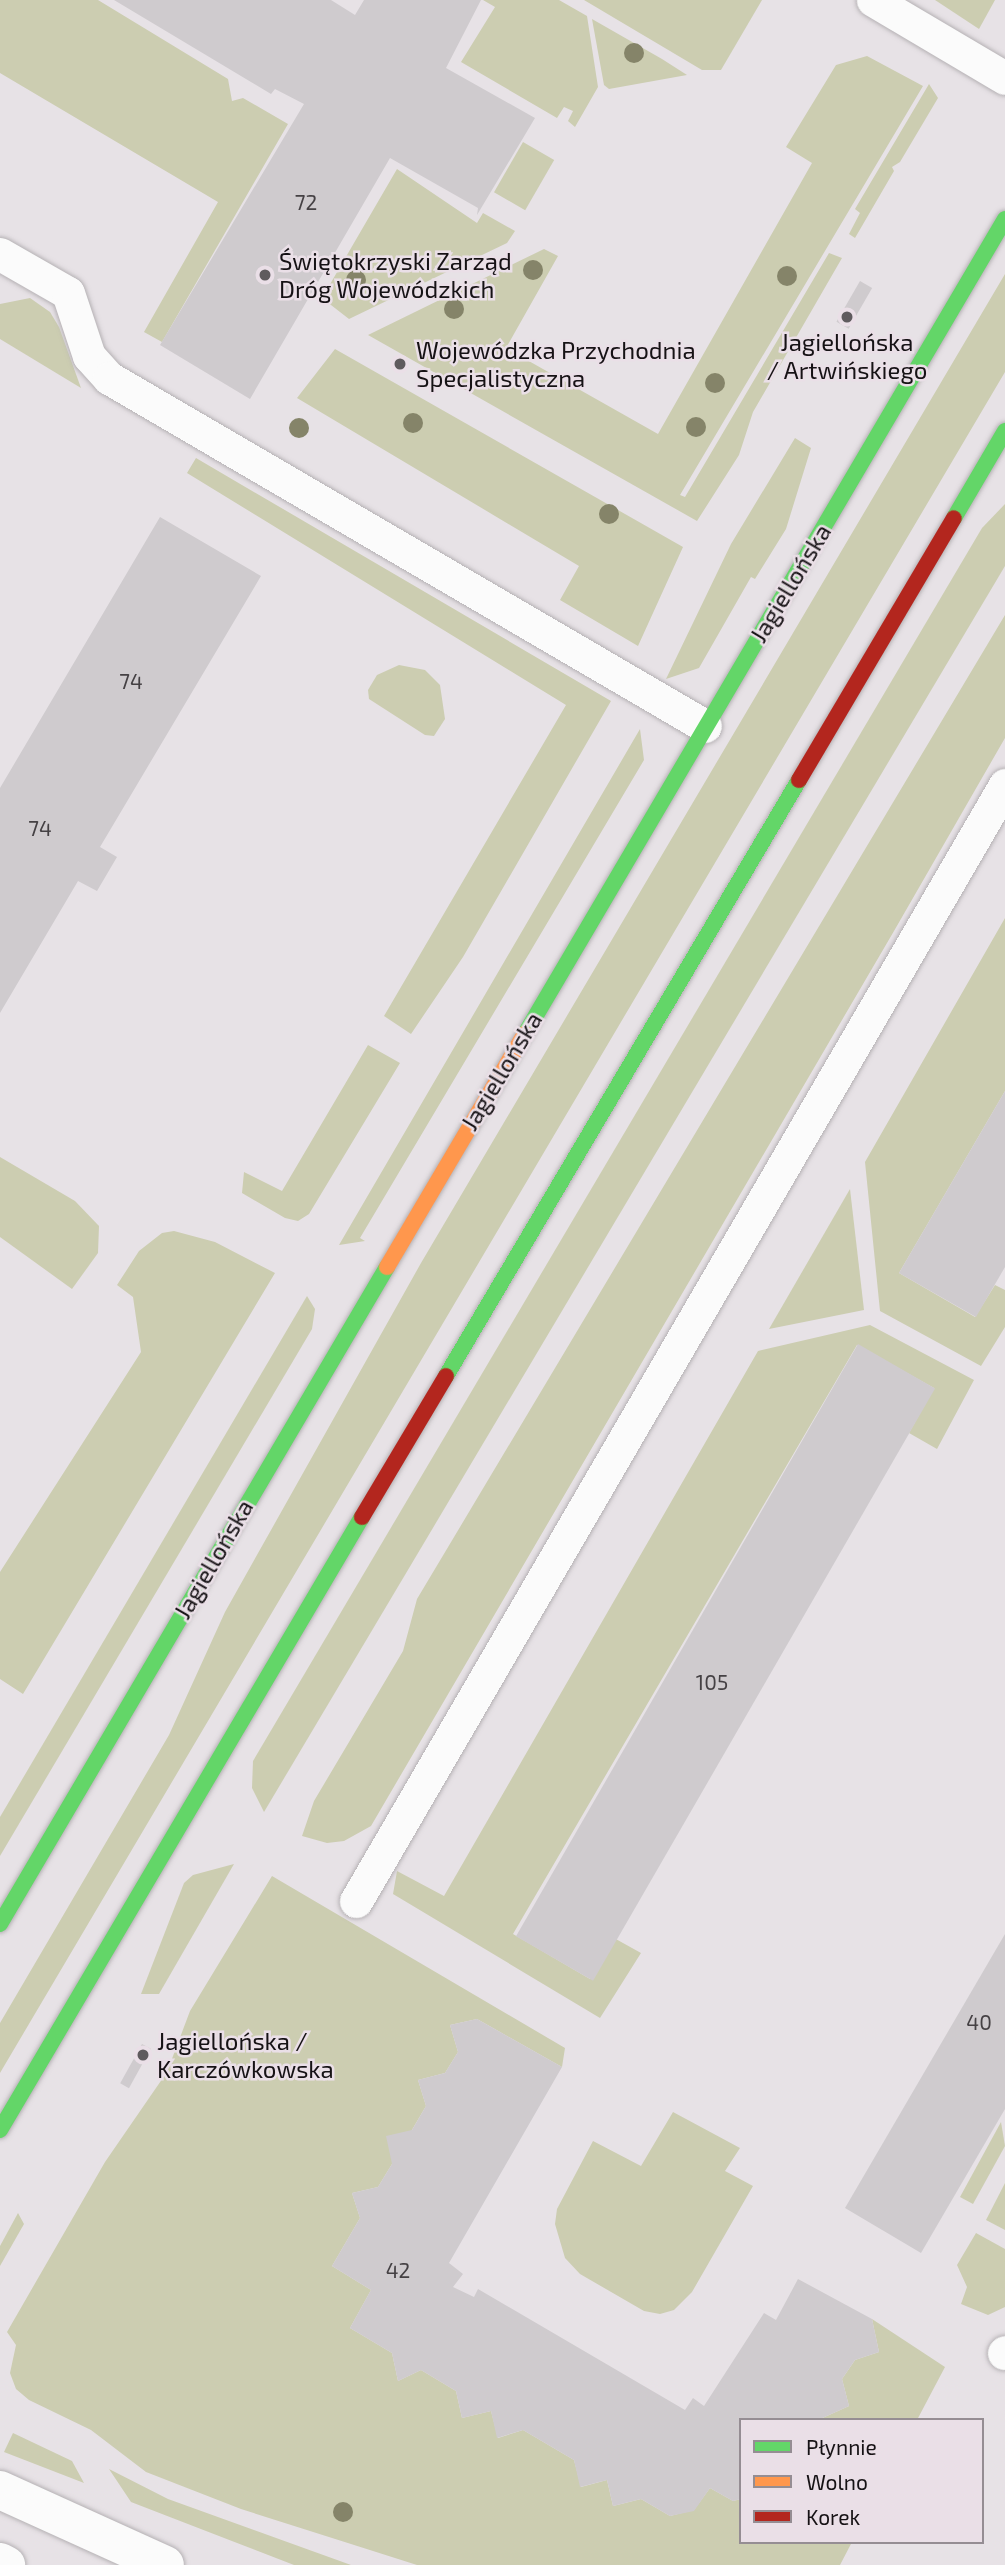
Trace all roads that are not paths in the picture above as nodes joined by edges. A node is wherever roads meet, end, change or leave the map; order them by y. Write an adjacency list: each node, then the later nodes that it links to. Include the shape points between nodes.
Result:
1 (873, 0): 2 (lane)
2 (1005, 78)
3 (1005, 219): 6 (street, Jagiellońska)
4 (0, 254): 6 (lane, via 68,293 89,356 108,378)
5 (1005, 431): 10 (street)
6 (705, 726): 9 (street, Jagiellońska)
7 (1005, 785): 8 (lane)
8 (356, 1901)
9 (0, 1924)
10 (0, 2130)
11 (0, 2490): 14 (street)
12 (0, 2562): 13 (street)
13 (6, 2565)
14 (165, 2565)

